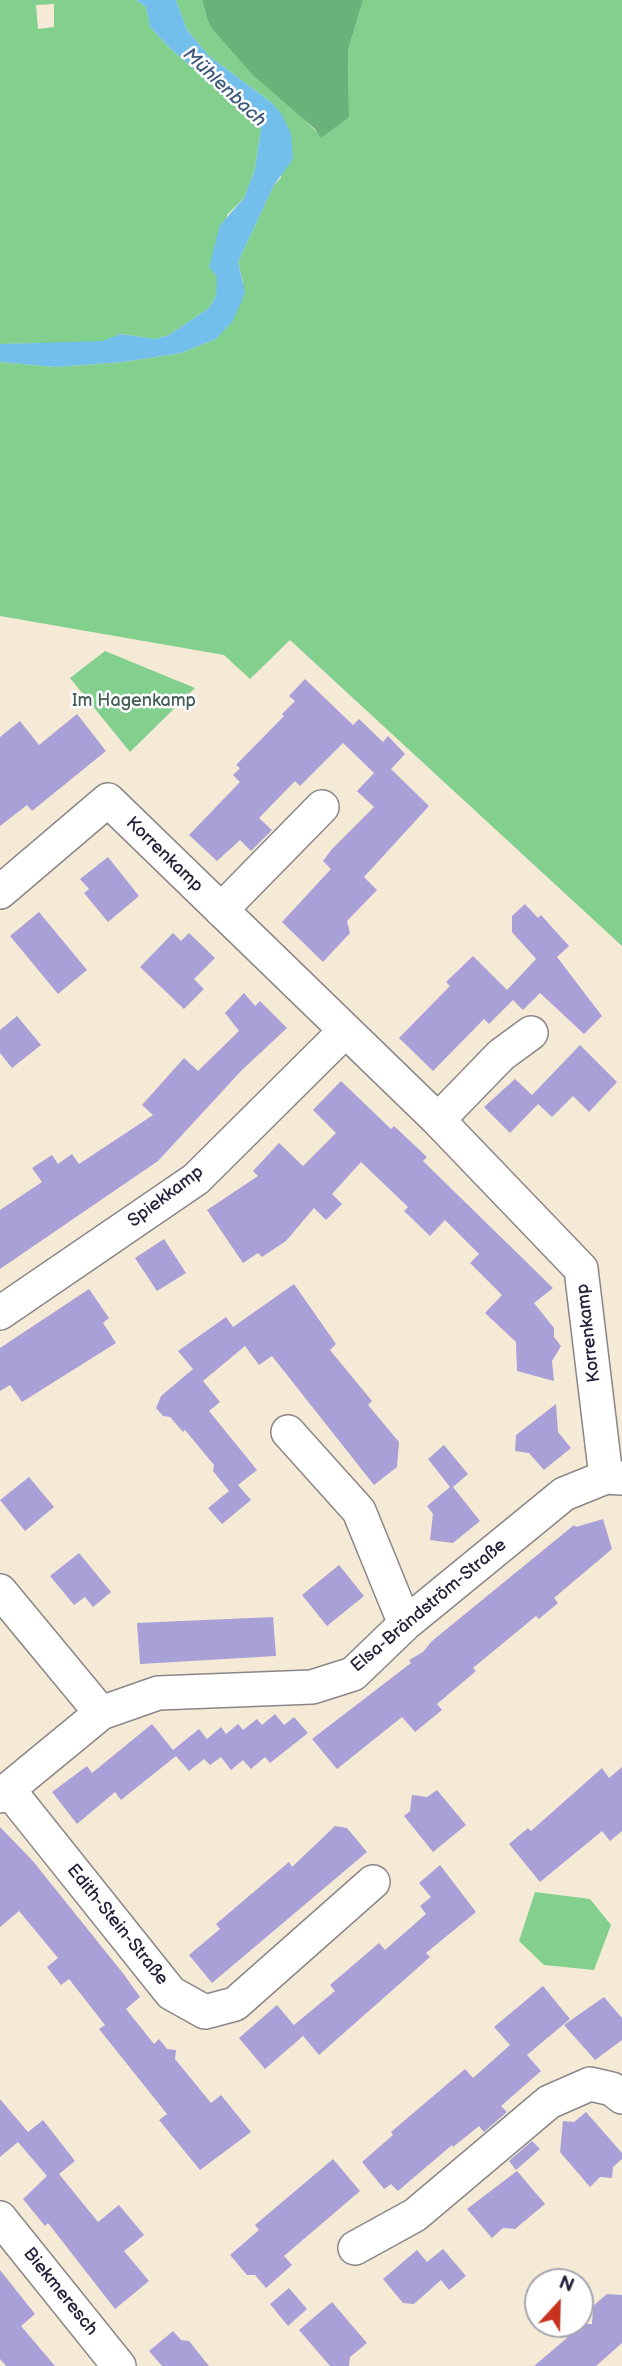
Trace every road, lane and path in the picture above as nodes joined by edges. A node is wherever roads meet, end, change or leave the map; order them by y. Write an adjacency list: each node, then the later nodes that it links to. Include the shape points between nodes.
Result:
1 (322, 807): 3 (street)
2 (0, 892): 3 (street, Korrenkamp, via 108,800)
3 (221, 911): 4 (street, Korrenkamp)
4 (345, 1031): 6 (street, Korrenkamp); 7 (street, Spiekkamp, via 195,1179)
5 (531, 1033): 6 (street, via 501,1055)
6 (438, 1120): 9 (street, Korrenkamp, via 581,1269)
7 (0, 1313)
8 (288, 1432): 11 (street, via 359,1511)
9 (614, 1478): 11 (street, Elsa-Brändström-Straße, via 564,1493)
10 (0, 1591): 12 (street)
11 (405, 1624): 12 (street, Elsa-Brändström-Straße, via 353,1674 312,1687 158,1693)
12 (101, 1713): 13 (street, Elsa-Brändström-Straße)
13 (4, 1792): 14 (street, Edith-Stein-Straße, via 171,1993 205,2012 235,2004)
14 (373, 1882)
15 (622, 2097): 17 (street, via 612,2089 590,2084 550,2102 415,2215)
16 (0, 2218): 18 (street, Biekmeresch)
17 (355, 2248)
18 (119, 2366)

